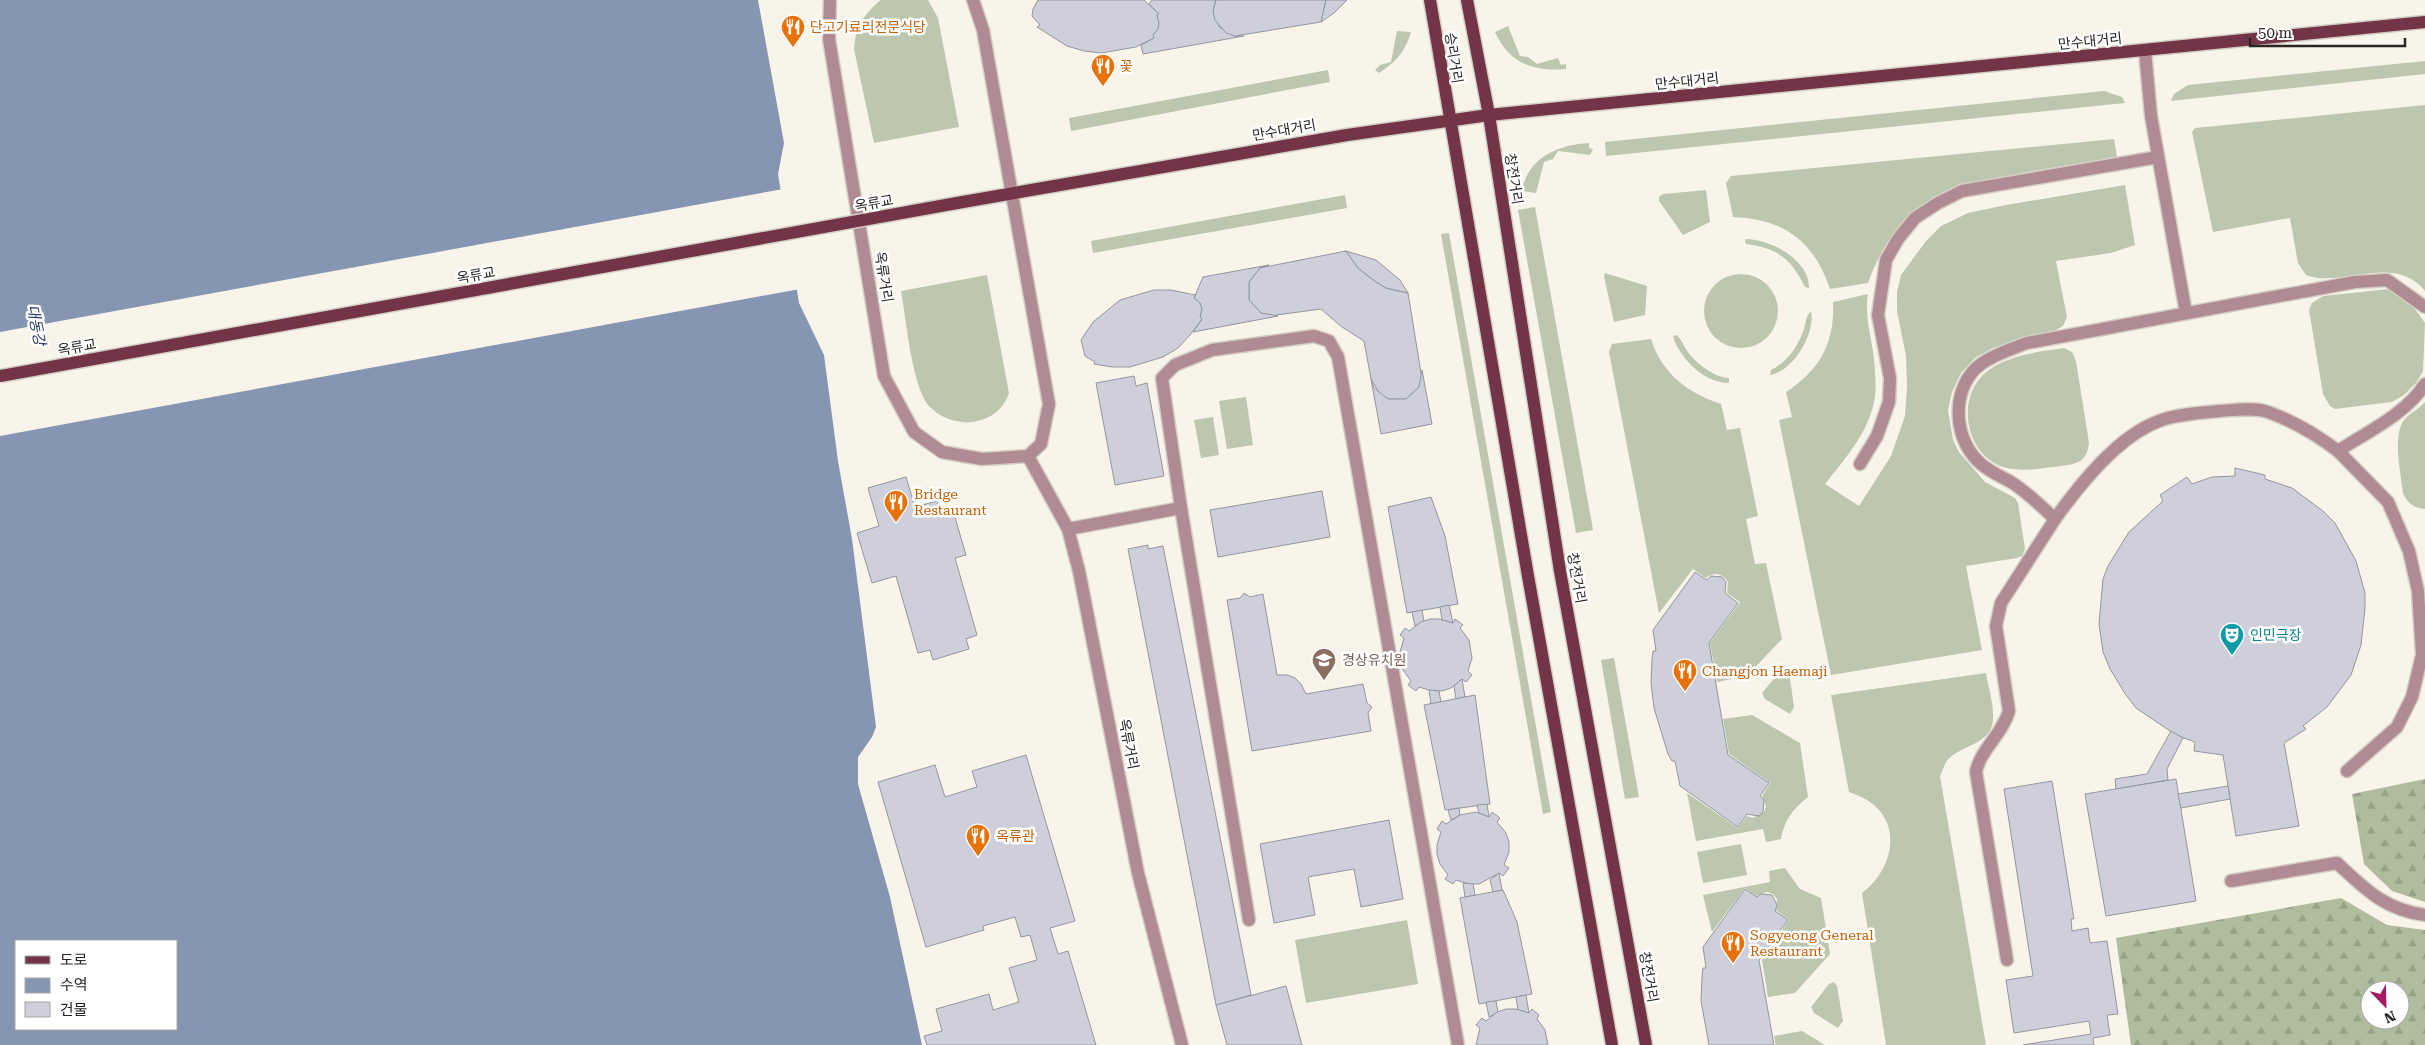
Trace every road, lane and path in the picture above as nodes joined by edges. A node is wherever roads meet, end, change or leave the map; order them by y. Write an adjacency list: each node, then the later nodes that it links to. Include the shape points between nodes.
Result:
1 (830, 0): 17 (street, 옥류거리, via 829,39 884,376 914,432 942,452 982,459)
2 (973, 0): 10 (street, via 983,30)
3 (1430, 0): 8 (main road, 승리거리)
4 (1467, 0): 7 (main road, 승리거리)
5 (2425, 22): 6 (main road, 만수대거리)
6 (2146, 51): 7 (main road, 만수대거리); 9 (street)
7 (1489, 116): 8 (main road, 만수대거리); 31 (main road, 창전거리, via 1560,570)
8 (1449, 121): 10 (main road, 만수대거리, via 1347,135); 30 (main road)
9 (2158, 157): 13 (street); 18 (street, via 1962,191 1915,218 1886,260 1878,315 1890,378 1889,402 1877,436)
10 (1012, 194): 11 (main road, 만수대거리); 17 (street, via 1049,404 1041,444)
11 (957, 203): 14 (main road, 옥류교, bridge)
12 (2425, 306): 13 (street, via 2388,280 2311,289)
13 (2186, 313): 20 (street, via 2027,343 1997,354 1968,378 1957,411 1967,448 1977,461 2023,490)
14 (0, 376)
15 (2425, 384): 16 (street, via 2417,397 2403,408)
16 (2338, 451): 20 (street, via 2316,435 2267,411 2225,410 2160,421 2131,436 2100,465); 22 (street, via 2388,502)
17 (1028, 456): 21 (street, 옥류거리)
18 (1860, 464)
19 (1181, 508): 21 (street); 26 (street); 29 (street, via 1162,378 1175,365 1212,350 1314,336 1329,341 1338,357 1341,373)
20 (2055, 519): 27 (street, via 2001,603 1996,626 2009,711 2006,724 1978,761 1976,772)
21 (1068, 529): 28 (street, 옥류거리, via 1138,872)
22 (2422, 590): 23 (street, via 2422,655 2412,697 2397,727)
23 (2347, 770)
24 (2232, 881): 25 (street, via 2337,863 2372,896 2399,910)
25 (2425, 915)
26 (1249, 920)
27 (2008, 960)
28 (1182, 1045)
29 (1458, 1045)
30 (1612, 1045)
31 (1646, 1045)

